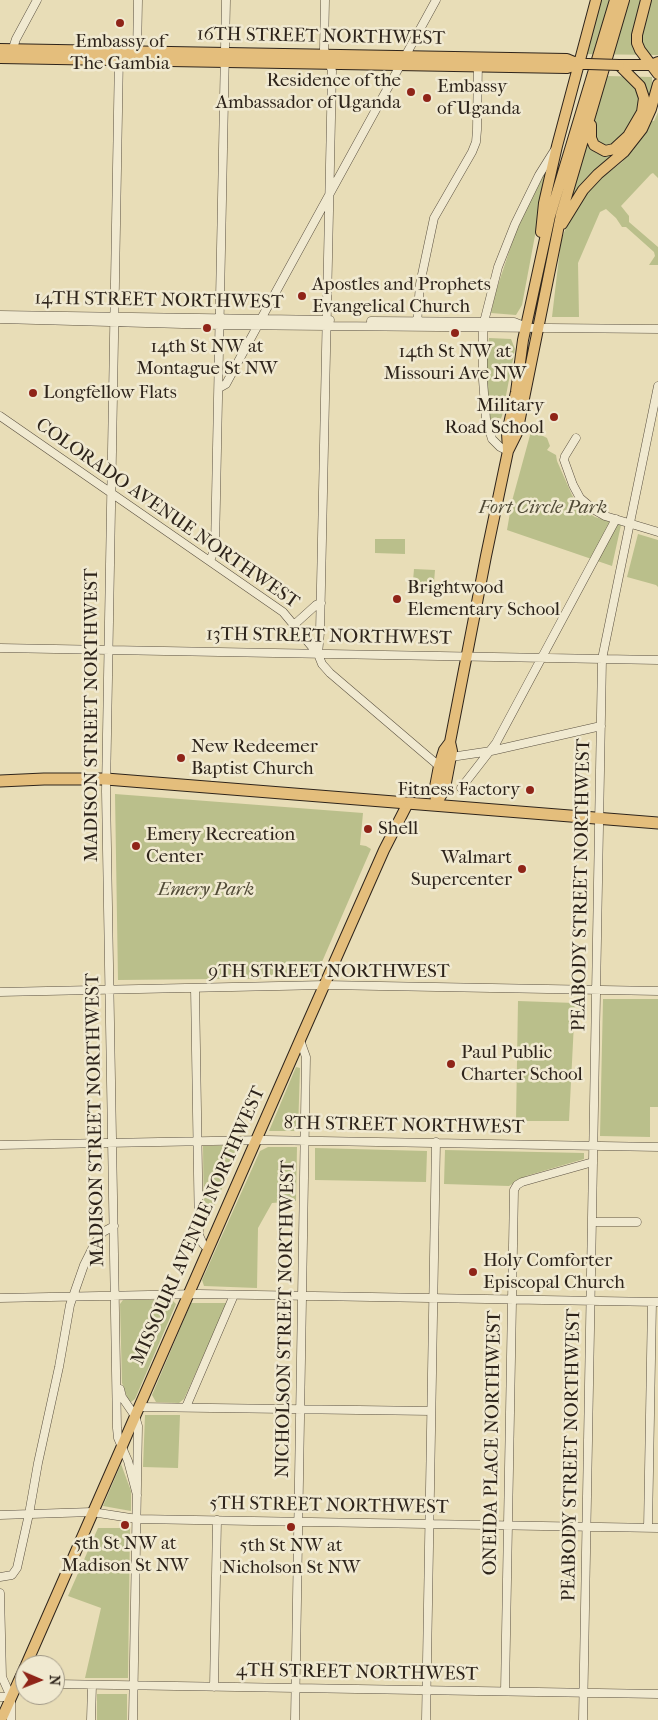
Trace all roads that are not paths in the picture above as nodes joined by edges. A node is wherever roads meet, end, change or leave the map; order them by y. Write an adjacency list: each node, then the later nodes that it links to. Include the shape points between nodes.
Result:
1 (37, 0): 11 (street)
2 (138, 0): 13 (street)
3 (226, 0): 15 (street)
4 (325, 0): 17 (street, via 324,49)
5 (436, 0): 14 (street)
6 (598, 0): 19 (main road)
7 (615, 0): 29 (main road, via 558,189)
8 (624, 0): 25 (main road)
9 (646, 0): 22 (main road, via 637,40 640,50)
10 (0, 49): 11 (main road, 16TH STREET NORTHWEST)
11 (11, 54): 12 (main road, 16TH STREET NORTHWEST); 16 (main road, 16TH STREET NORTHWEST)
12 (119, 55): 13 (main road, 16TH STREET NORTHWEST); 32 (street, MADISON STREET NORTHWEST)
13 (137, 56): 15 (main road, 16TH STREET NORTHWEST)
14 (405, 56): 17 (main road, 16TH STREET NORTHWEST); 18 (main road, 16TH STREET NORTHWEST); 21 (street)
15 (225, 57): 17 (main road, 16TH STREET NORTHWEST); 33 (street)
16 (0, 58)
17 (328, 59): 21 (main road, 16TH STREET NORTHWEST); 27 (street, via 332,71)
18 (478, 62): 19 (main road, 16TH STREET NORTHWEST, via 567,59); 21 (main road, 16TH STREET NORTHWEST); 36 (street, via 476,142 434,218 420,284)
19 (584, 64): 20 (main road, 16TH STREET NORTHWEST, bridge); 26 (main road)
20 (619, 65): 22 (main road, 16TH STREET NORTHWEST); 25 (main road, via 640,86 644,103 635,126 614,149 600,149 592,142)
21 (399, 66): 27 (street)
22 (656, 66): 23 (main road)
23 (658, 74)
24 (658, 84): 28 (main road, via 642,129 624,152 583,190)
25 (592, 107): 28 (main road)
26 (557, 146): 29 (main road, via 544,203); 37 (street, via 515,224 498,267)
27 (329, 194): 34 (street); 35 (street)
28 (557, 236): 39 (main road)
29 (535, 282): 38 (main road)
30 (0, 315): 32 (street, 14TH STREET NORTHWEST)
31 (0, 319): 32 (street, 14TH STREET NORTHWEST)
32 (114, 319): 33 (street, 14TH STREET NORTHWEST); 46 (street, MADISON STREET NORTHWEST)
33 (220, 322): 34 (street, 14TH STREET NORTHWEST); 42 (street)
34 (260, 322): 35 (street, 14TH STREET NORTHWEST); 42 (street, via 226,384)
35 (327, 323): 36 (street, 14TH STREET NORTHWEST); 51 (street)
36 (417, 324): 37 (street, 14TH STREET NORTHWEST)
37 (483, 325): 38 (street, 14TH STREET NORTHWEST, via 514,322); 45 (street, via 486,419 492,440)
38 (526, 327): 39 (street, 14TH STREET NORTHWEST); 45 (main road, via 507,433)
39 (539, 327): 40 (street, 14TH STREET NORTHWEST); 45 (main road, via 517,433)
40 (658, 329)
41 (658, 386): 48 (street, PEABODY STREET NORTHWEST)
42 (219, 388): 50 (street, via 216,548)
43 (0, 416): 46 (street, COLORADO AVENUE NORTHWEST)
44 (576, 438): 47 (street, via 564,460 573,485 580,498 593,509)
45 (508, 451): 56 (main road)
46 (111, 492): 50 (street, COLORADO AVENUE NORTHWEST); 54 (street, MADISON STREET NORTHWEST)
47 (616, 519): 48 (street); 57 (street)
48 (630, 522): 49 (street); 58 (street, PEABODY STREET NORTHWEST)
49 (658, 532)
50 (210, 561): 52 (street, COLORADO AVENUE NORTHWEST, via 263,597)
51 (321, 603): 52 (street); 55 (street)
52 (295, 624): 55 (street, COLORADO AVENUE NORTHWEST)
53 (0, 648): 54 (street, 13TH STREET NORTHWEST)
54 (108, 650): 55 (street, 13TH STREET NORTHWEST); 65 (street, MADISON STREET NORTHWEST)
55 (318, 654): 56 (street, 13TH STREET NORTHWEST); 64 (street, COLORADO AVENUE NORTHWEST, via 330,673)
56 (466, 656): 57 (street, 13TH STREET NORTHWEST); 61 (main road)
57 (542, 658): 58 (street, 13TH STREET NORTHWEST); 62 (street)
58 (602, 659): 59 (street, 13TH STREET NORTHWEST); 60 (street, PEABODY STREET NORTHWEST)
59 (658, 660)
60 (601, 726): 62 (street); 70 (street, PEABODY STREET NORTHWEST)
61 (450, 742): 63 (main road); 64 (main road)
62 (491, 750): 63 (street); 67 (street)
63 (451, 757): 69 (main road, via 445,788)
64 (439, 766): 69 (main road)
65 (106, 779): 66 (highway); 68 (highway); 74 (street, MADISON STREET NORTHWEST)
66 (0, 781)
67 (461, 788)
68 (408, 803): 69 (highway); 72 (main road, MISSOURI AVENUE NORTHWEST)
69 (436, 805): 70 (highway)
70 (599, 819): 71 (highway); 75 (street, PEABODY STREET NORTHWEST)
71 (658, 823)
72 (325, 986): 73 (street, 9TH STREET NORTHWEST); 75 (street, 9TH STREET NORTHWEST); 78 (main road, MISSOURI AVENUE NORTHWEST)
73 (195, 988): 74 (street, 9TH STREET NORTHWEST); 81 (street)
74 (109, 990): 77 (street, 9TH STREET NORTHWEST); 83 (street, MADISON STREET NORTHWEST)
75 (596, 990): 76 (street, 9TH STREET NORTHWEST); 85 (street, PEABODY STREET NORTHWEST)
76 (658, 990)
77 (0, 992)
78 (300, 1040): 79 (main road, MISSOURI AVENUE NORTHWEST); 80 (street, NICHOLSON STREET NORTHWEST, via 306,1057)
79 (256, 1140): 80 (street, 8TH STREET NORTHWEST); 81 (street, 8TH STREET NORTHWEST); 91 (main road, MISSOURI AVENUE NORTHWEST)
80 (305, 1140): 82 (street, 8TH STREET NORTHWEST); 95 (street, NICHOLSON STREET NORTHWEST)
81 (198, 1141): 83 (street, 8TH STREET NORTHWEST); 91 (street, via 200,1235)
82 (436, 1142): 85 (street, 8TH STREET NORTHWEST); 98 (street)
83 (112, 1143): 84 (street, 8TH STREET NORTHWEST); 90 (street, MADISON STREET NORTHWEST)
84 (0, 1145)
85 (594, 1145): 86 (street, 8TH STREET NORTHWEST); 87 (street, PEABODY STREET NORTHWEST)
86 (658, 1147)
87 (593, 1162): 88 (street, PEABODY STREET NORTHWEST); 99 (street, ONEIDA PLACE NORTHWEST, via 522,1182 515,1187)
88 (592, 1222): 89 (street); 100 (street, PEABODY STREET NORTHWEST)
89 (637, 1222)
90 (114, 1226): 94 (street, MADISON STREET NORTHWEST); 96 (street, via 103,1232 95,1243)
91 (208, 1249): 92 (main road, MISSOURI AVENUE NORTHWEST)
92 (188, 1295): 93 (street); 94 (street); 105 (main road, MISSOURI AVENUE NORTHWEST)
93 (234, 1295): 95 (street); 103 (street)
94 (116, 1296): 96 (street); 102 (street, MADISON STREET NORTHWEST)
95 (302, 1296): 98 (street); 104 (street, NICHOLSON STREET NORTHWEST)
96 (73, 1297): 97 (street); 110 (street)
97 (0, 1298)
98 (433, 1298): 99 (street); 106 (street)
99 (512, 1300): 100 (street); 116 (street, ONEIDA PLACE NORTHWEST)
100 (591, 1301): 101 (street); 117 (street, PEABODY STREET NORTHWEST)
101 (655, 1302): 118 (street)
102 (117, 1380): 105 (street, MADISON STREET NORTHWEST, via 122,1397); 107 (street, MADISON STREET NORTHWEST, via 117,1428)
103 (186, 1407): 104 (street); 105 (street)
104 (300, 1409): 106 (street); 114 (street, NICHOLSON STREET NORTHWEST)
105 (137, 1411): 107 (main road, MISSOURI AVENUE NORTHWEST); 108 (street, MADISON STREET NORTHWEST)
106 (431, 1411): 115 (street)
107 (122, 1445): 108 (street, MADISON STREET NORTHWEST); 109 (main road, MISSOURI AVENUE NORTHWEST)
108 (137, 1495): 112 (street, MADISON STREET NORTHWEST)
109 (92, 1512): 110 (street, 5TH STREET NORTHWEST); 112 (street, 5TH STREET NORTHWEST); 122 (main road, MISSOURI AVENUE NORTHWEST)
110 (29, 1514): 111 (street, 5TH STREET NORTHWEST); 120 (street, via 16,1568 12,1575)
111 (0, 1515)
112 (137, 1519): 113 (street, 5TH STREET NORTHWEST); 125 (street, MADISON STREET NORTHWEST)
113 (218, 1520): 114 (street, 5TH STREET NORTHWEST); 126 (street)
114 (298, 1522): 115 (street, 5TH STREET NORTHWEST); 127 (street, NICHOLSON STREET NORTHWEST)
115 (429, 1524): 116 (street, 5TH STREET NORTHWEST); 128 (street)
116 (508, 1526): 117 (street, 5TH STREET NORTHWEST); 130 (street, ONEIDA PLACE NORTHWEST)
117 (587, 1527): 118 (street, 5TH STREET NORTHWEST); 131 (street, PEABODY STREET NORTHWEST)
118 (648, 1528): 119 (street, 5TH STREET NORTHWEST)
119 (658, 1528)
120 (0, 1577)
121 (0, 1593): 134 (street, via 2,1677)
122 (30, 1655)
123 (65, 1684): 124 (street, 4TH STREET NORTHWEST)
124 (92, 1685): 125 (street, 4TH STREET NORTHWEST); 137 (street)
125 (134, 1685): 126 (street, 4TH STREET NORTHWEST); 138 (street, MADISON STREET NORTHWEST)
126 (214, 1687): 127 (street, 4TH STREET NORTHWEST)
127 (296, 1688): 128 (street, 4TH STREET NORTHWEST); 139 (street, NICHOLSON STREET NORTHWEST)
128 (426, 1690): 130 (street, 4TH STREET NORTHWEST); 140 (street)
129 (15, 1692): 134 (main road, MISSOURI AVENUE NORTHWEST)
130 (505, 1692): 131 (street, 4TH STREET NORTHWEST)
131 (584, 1693): 132 (street, 4TH STREET NORTHWEST); 141 (street, PEABODY STREET NORTHWEST)
132 (658, 1694)
133 (0, 1697): 134 (street)
134 (11, 1697): 135 (main road, MISSOURI AVENUE NORTHWEST); 136 (street)
135 (1, 1720)
136 (11, 1720)
137 (91, 1720)
138 (133, 1720)
139 (295, 1720)
140 (426, 1720)
141 (583, 1720)

